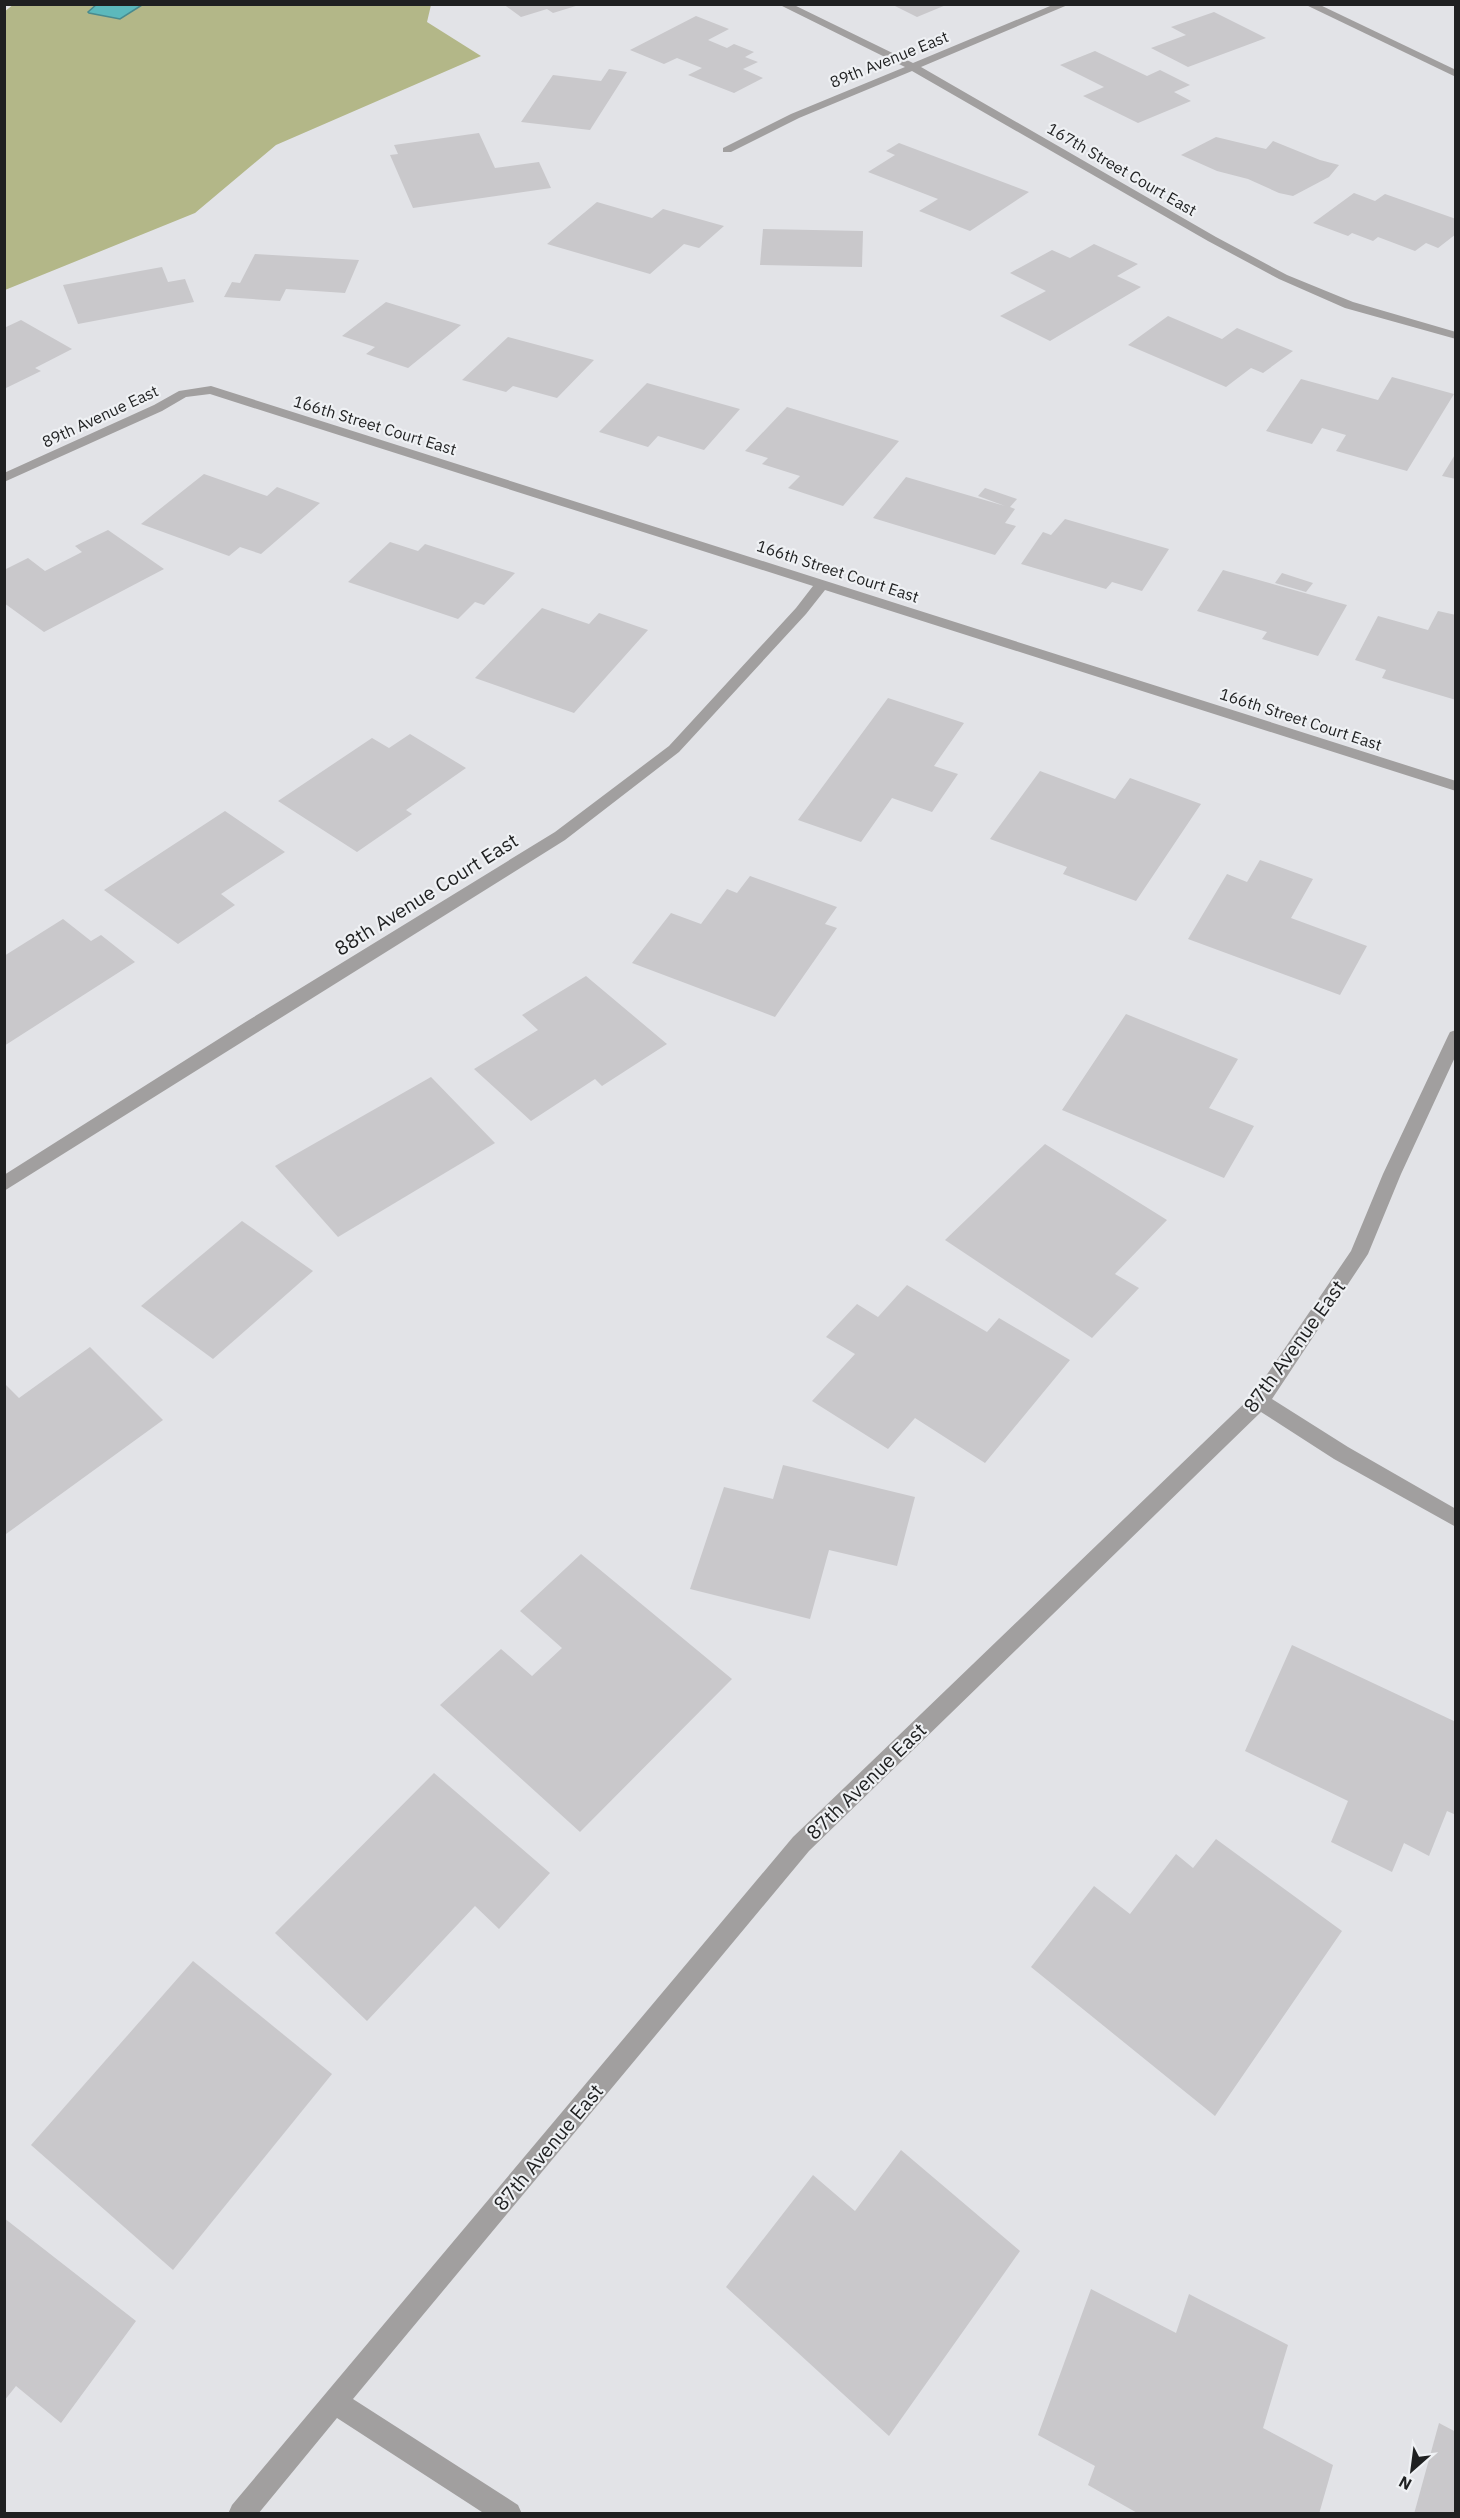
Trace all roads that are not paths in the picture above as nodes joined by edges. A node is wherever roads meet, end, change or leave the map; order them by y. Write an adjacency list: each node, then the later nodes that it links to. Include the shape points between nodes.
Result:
1 (783, 4): 4 (street, 167th Street Court East)
2 (1065, 4): 4 (street, 89th Avenue East)
3 (1309, 4): 5 (street)
4 (913, 67): 6 (street, 89th Avenue East, via 795,116); 7 (street, 167th Street Court East, via 1283,277 1350,305)
5 (1455, 74)
6 (727, 150)
7 (1455, 336)
8 (211, 390): 9 (street, 89th Avenue East, via 183,394); 10 (street, 166th Street Court East)
9 (4, 478)
10 (823, 583): 11 (street, 166th Street Court East); 13 (street, 88th Avenue Court East, via 674,749 560,836)
11 (1455, 786)
12 (1455, 1036): 14 (street, 87th Avenue East, via 1359,1254)
13 (4, 1184)
14 (1260, 1401): 15 (street, via 1341,1454); 16 (street, 87th Avenue East, via 801,1844)
15 (1455, 1519)
16 (335, 2402): 17 (street, 87th Avenue East); 18 (street)
17 (241, 2514)
18 (509, 2514)

